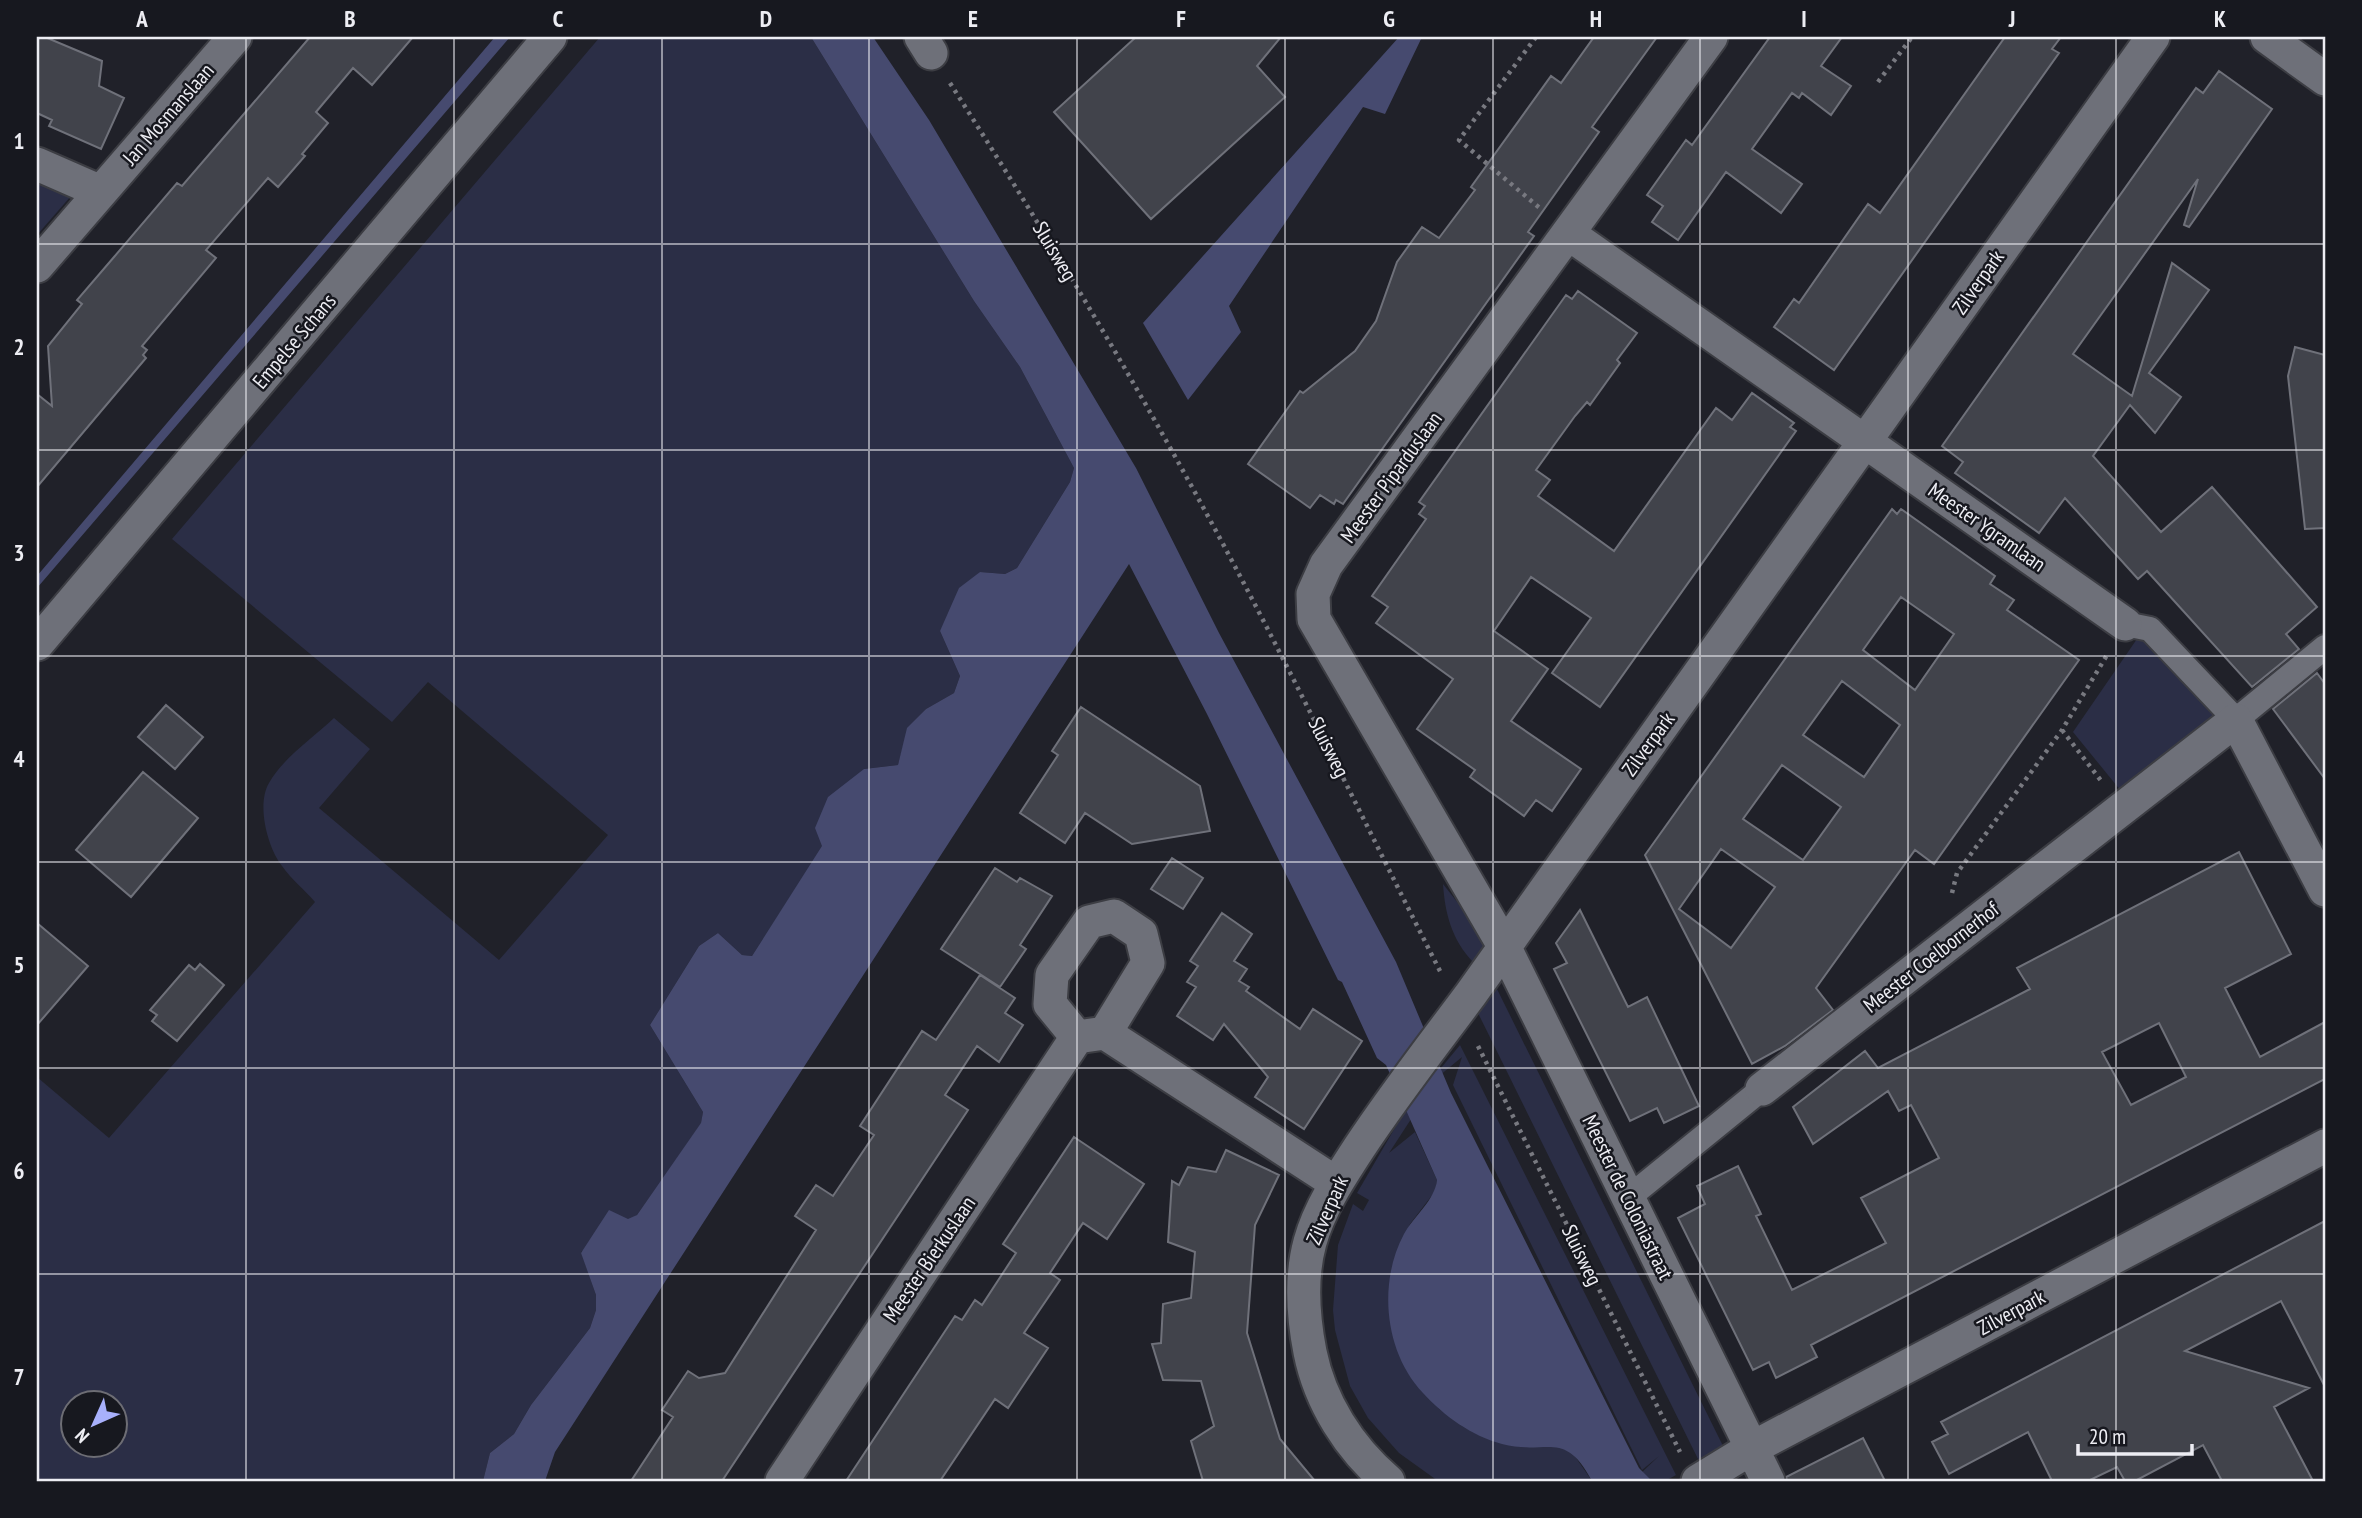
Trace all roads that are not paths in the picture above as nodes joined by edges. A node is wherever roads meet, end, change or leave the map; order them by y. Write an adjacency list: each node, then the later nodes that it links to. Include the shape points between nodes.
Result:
1 (234, 37): 8 (street, Jan Mosmanslaan)
2 (551, 37): 13 (street, Empelse Schans)
3 (1711, 37): 9 (street, Meester Piparduslaan)
4 (2153, 37): 11 (street, Zilverpark)
5 (2267, 37): 6 (street)
6 (2325, 79)
7 (37, 164): 8 (street)
8 (101, 192): 10 (street, Jan Mosmanslaan)
9 (1569, 234): 11 (street, Meester Ygramlaan); 17 (street, Meester Piparduslaan, via 1326,565 1313,594 1314,619)
10 (37, 266)
11 (1865, 441): 12 (street, Meester Ygramlaan); 17 (street, Zilverpark)
12 (2125, 624): 15 (street, Meester Ygramlaan, via 2150,629)
13 (37, 644)
14 (2325, 647): 15 (street)
15 (2236, 720): 16 (street, Meester Ygramlaan); 18 (street, Meester Coelbornerhof)
16 (2325, 890)
17 (1504, 946): 20 (street, Zilverpark, via 1394,1095); 21 (street, Meester de Coloniastraat)
18 (1762, 1089): 21 (street, Meester Coelbornerhof)
19 (2325, 1146): 22 (street, Zilverpark)
20 (1336, 1183): 24 (street, Zilverpark, via 1310,1242 1302,1310 1314,1369 1334,1418); 25 (street, Meester Bierkuslaan, via 1091,1035)
21 (1628, 1198): 22 (street, Meester de Coloniastraat)
22 (1752, 1448): 23 (street, Zilverpark); 26 (street, Meester de Coloniastraat)
23 (1690, 1470)
24 (1372, 1477)
25 (782, 1481)
26 (1768, 1481)

